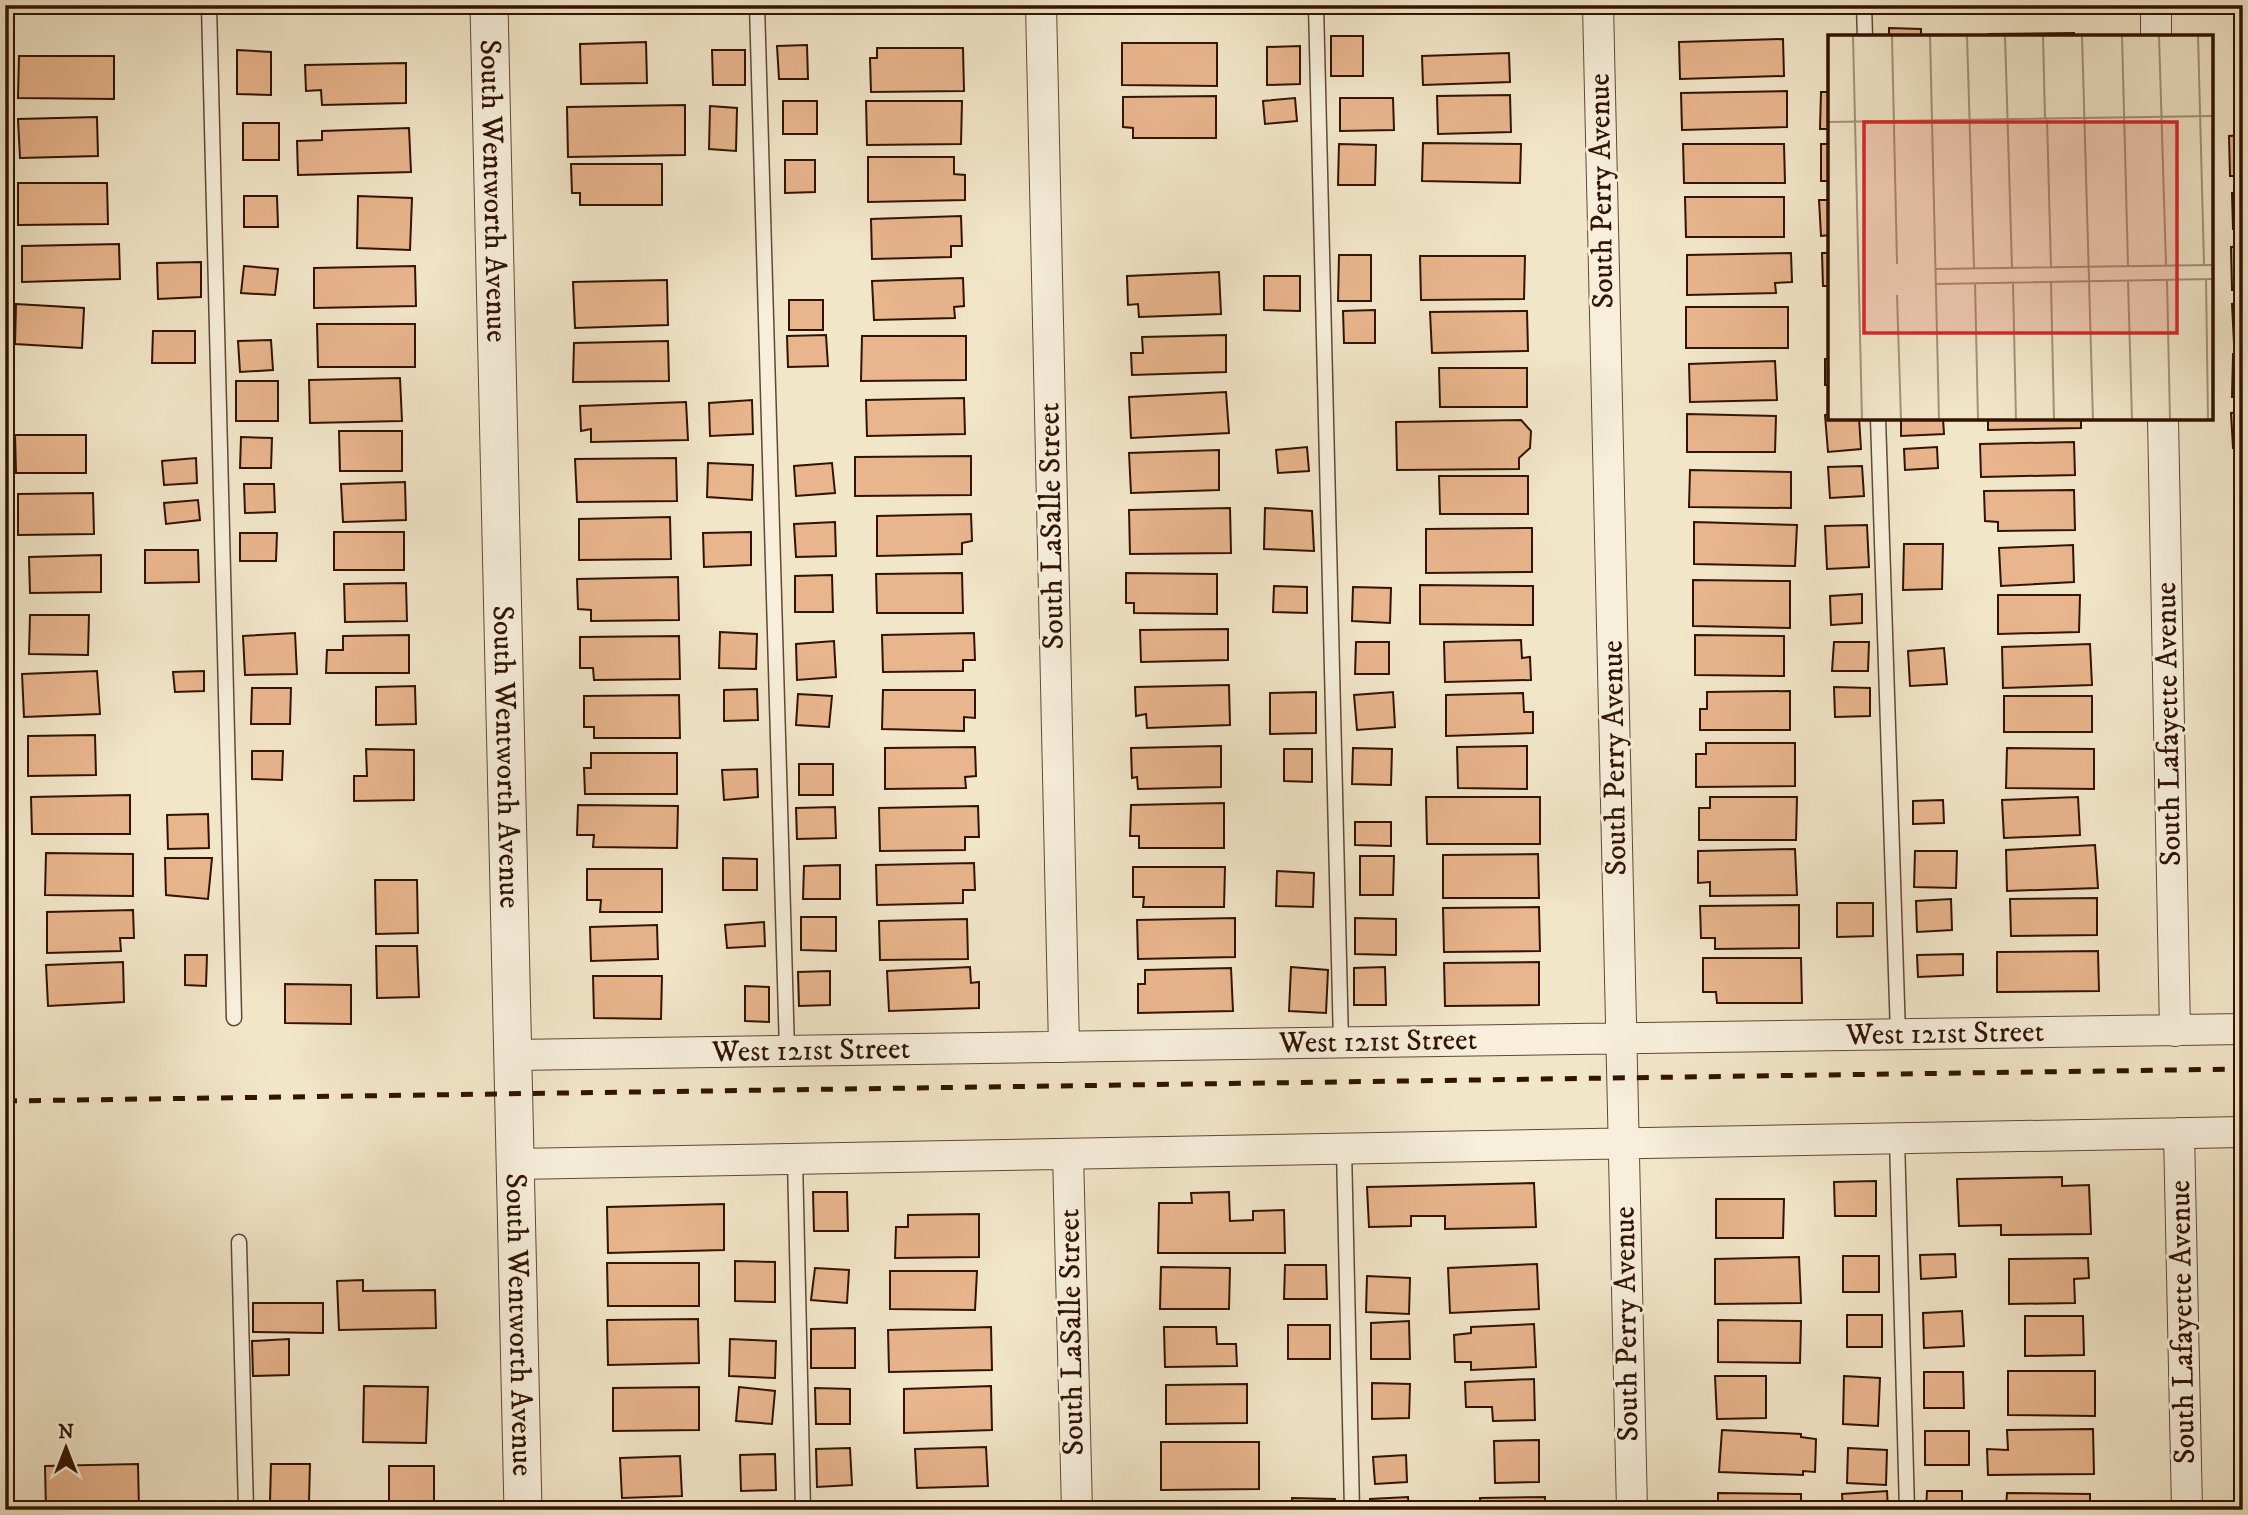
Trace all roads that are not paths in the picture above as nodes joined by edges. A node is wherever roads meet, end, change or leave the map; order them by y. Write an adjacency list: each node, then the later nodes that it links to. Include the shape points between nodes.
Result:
1 (209, 5): 13 (lane)
2 (489, 5): 21 (street, South Wentworth Avenue)
3 (757, 5): 20 (lane)
4 (1041, 5): 19 (street, South LaSalle Street)
5 (1316, 5): 18 (lane)
6 (1598, 5): 17 (street, South Perry Avenue)
7 (1864, 5): 9 (lane)
8 (2156, 5): 10 (street)
9 (1865, 35)
10 (2156, 35)
11 (1878, 420): 16 (lane)
12 (2163, 420): 15 (street, South Lafayette Avenue)
13 (234, 1018)
14 (2243, 1030): 15 (street, West 121st Street)
15 (2175, 1031): 16 (street, West 121st Street)
16 (1898, 1035): 17 (street, West 121st Street)
17 (1621, 1039): 18 (street, West 121st Street); 25 (street, South Perry Avenue)
18 (1341, 1043): 19 (street, West 121st Street)
19 (1064, 1047): 20 (street, West 121st Street)
20 (788, 1051): 21 (street, West 121st Street)
21 (513, 1055): 29 (street, South Wentworth Avenue)
22 (2243, 1132): 23 (street)
23 (2179, 1133): 24 (street); 38 (street, South Lafayette Avenue)
24 (1897, 1138): 25 (street); 37 (lane)
25 (1623, 1143): 26 (street); 36 (street, South Perry Avenue)
26 (1344, 1149): 27 (street); 35 (lane)
27 (1068, 1154): 28 (street); 34 (street, South LaSalle Street)
28 (795, 1158): 29 (street); 33 (lane)
29 (515, 1164): 32 (street, South Wentworth Avenue)
30 (239, 1242): 31 (lane)
31 (246, 1510)
32 (523, 1510)
33 (803, 1510)
34 (1077, 1510)
35 (1352, 1510)
36 (1632, 1510)
37 (1907, 1510)
38 (2187, 1510)

